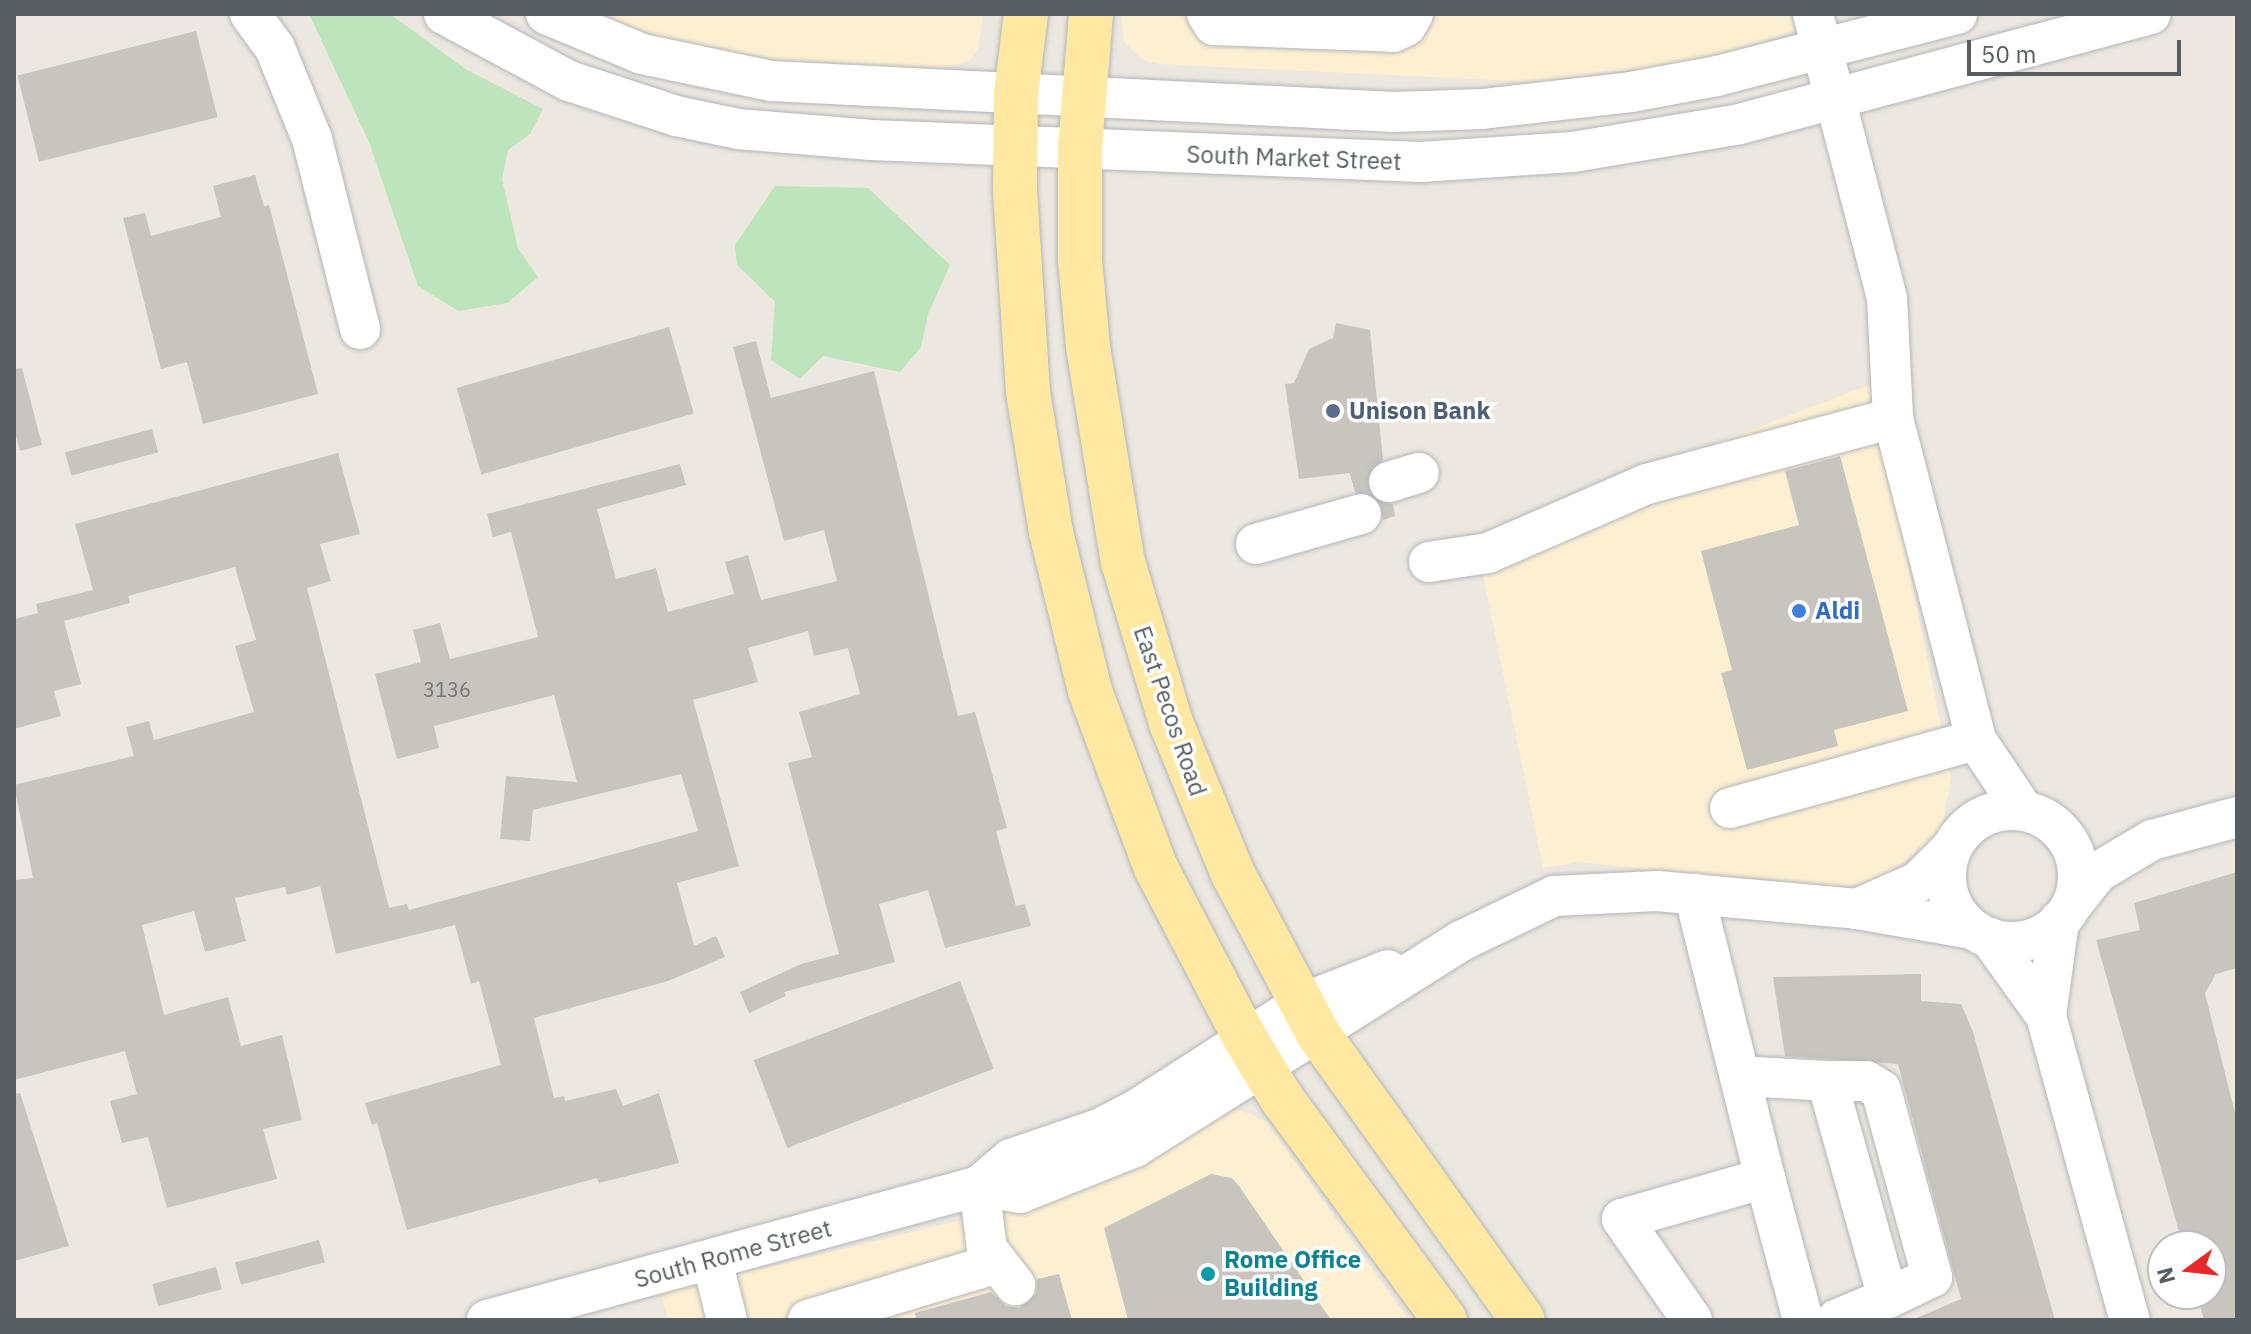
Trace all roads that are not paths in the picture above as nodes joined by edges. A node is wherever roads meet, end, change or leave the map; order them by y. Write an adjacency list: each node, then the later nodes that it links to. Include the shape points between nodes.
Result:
1 (250, 14): 16 (street, via 275,48 312,139)
2 (444, 14): 14 (street, South Market Street, via 569,81 676,116 801,136)
3 (546, 14): 11 (street, South Market Street, via 642,54 771,81)
4 (1026, 14): 11 (main road)
5 (1091, 14): 12 (main road, East Pecos Road)
6 (1207, 14): 9 (street, via 1214,25)
7 (1957, 14): 10 (street, South Market Street)
8 (2151, 14): 13 (street, South Market Street)
9 (1391, 21)
10 (1818, 32): 12 (street, South Market Street, via 1631,92 1482,109 1394,112); 13 (street)
11 (1016, 94): 12 (street, South Market Street); 14 (main road)
12 (1082, 98): 15 (main road, East Pecos Road)
13 (1836, 98): 15 (street, South Market Street, via 1659,140 1493,158 1259,158); 17 (street, via 1887,298)
14 (1015, 144): 15 (street, South Market Street); 34 (main road, via 1028,392 1072,624 1090,691 1147,847)
15 (1080, 147): 33 (main road, East Pecos Road, via 1080,260 1088,347 1123,562 1200,800)
16 (360, 329)
17 (1893, 418): 20 (street, via 1647,484 1488,553); 21 (street)
18 (1390, 494): 19 (street)
19 (1253, 533)
20 (1429, 562)
21 (1978, 746): 22 (street); 23 (street); 26 (street)
22 (1730, 808)
23 (2023, 810): 25 (street); 26 (street, via 2001,810)
24 (2237, 817): 27 (street)
25 (2061, 832): 27 (street); 30 (street, via 2077,869)
26 (1957, 840): 29 (street, via 1918,882); 31 (street, via 1948,893)
27 (2152, 840): 30 (street, via 2098,872)
28 (1694, 894): 29 (street, South Rome Street); 33 (street, South Rome Street, via 1641,890 1554,896); 35 (street)
29 (1857, 909): 31 (street, South Rome Street)
30 (2065, 914): 31 (street, via 2027,940); 32 (street)
31 (1981, 933): 32 (street)
32 (2046, 1016): 47 (street)
33 (1310, 1020): 34 (street, South Rome Street); 43 (main road, East Pecos Road)
34 (1254, 1054): 37 (street, South Rome Street, via 1099,1129 1011,1159); 42 (main road)
35 (1741, 1076): 36 (street); 46 (street, via 1827,1081 1888,1298)
36 (1765, 1178): 44 (street, via 1622,1219); 45 (street)
37 (979, 1186): 38 (street, South Rome Street); 41 (street, via 987,1249 1007,1274)
38 (712, 1260): 39 (street, South Rome Street); 40 (street)
39 (487, 1320)
40 (727, 1320)
41 (808, 1320)
42 (1445, 1320)
43 (1523, 1320)
44 (1692, 1320)
45 (1803, 1320)
46 (1836, 1320)
47 (2130, 1320)

